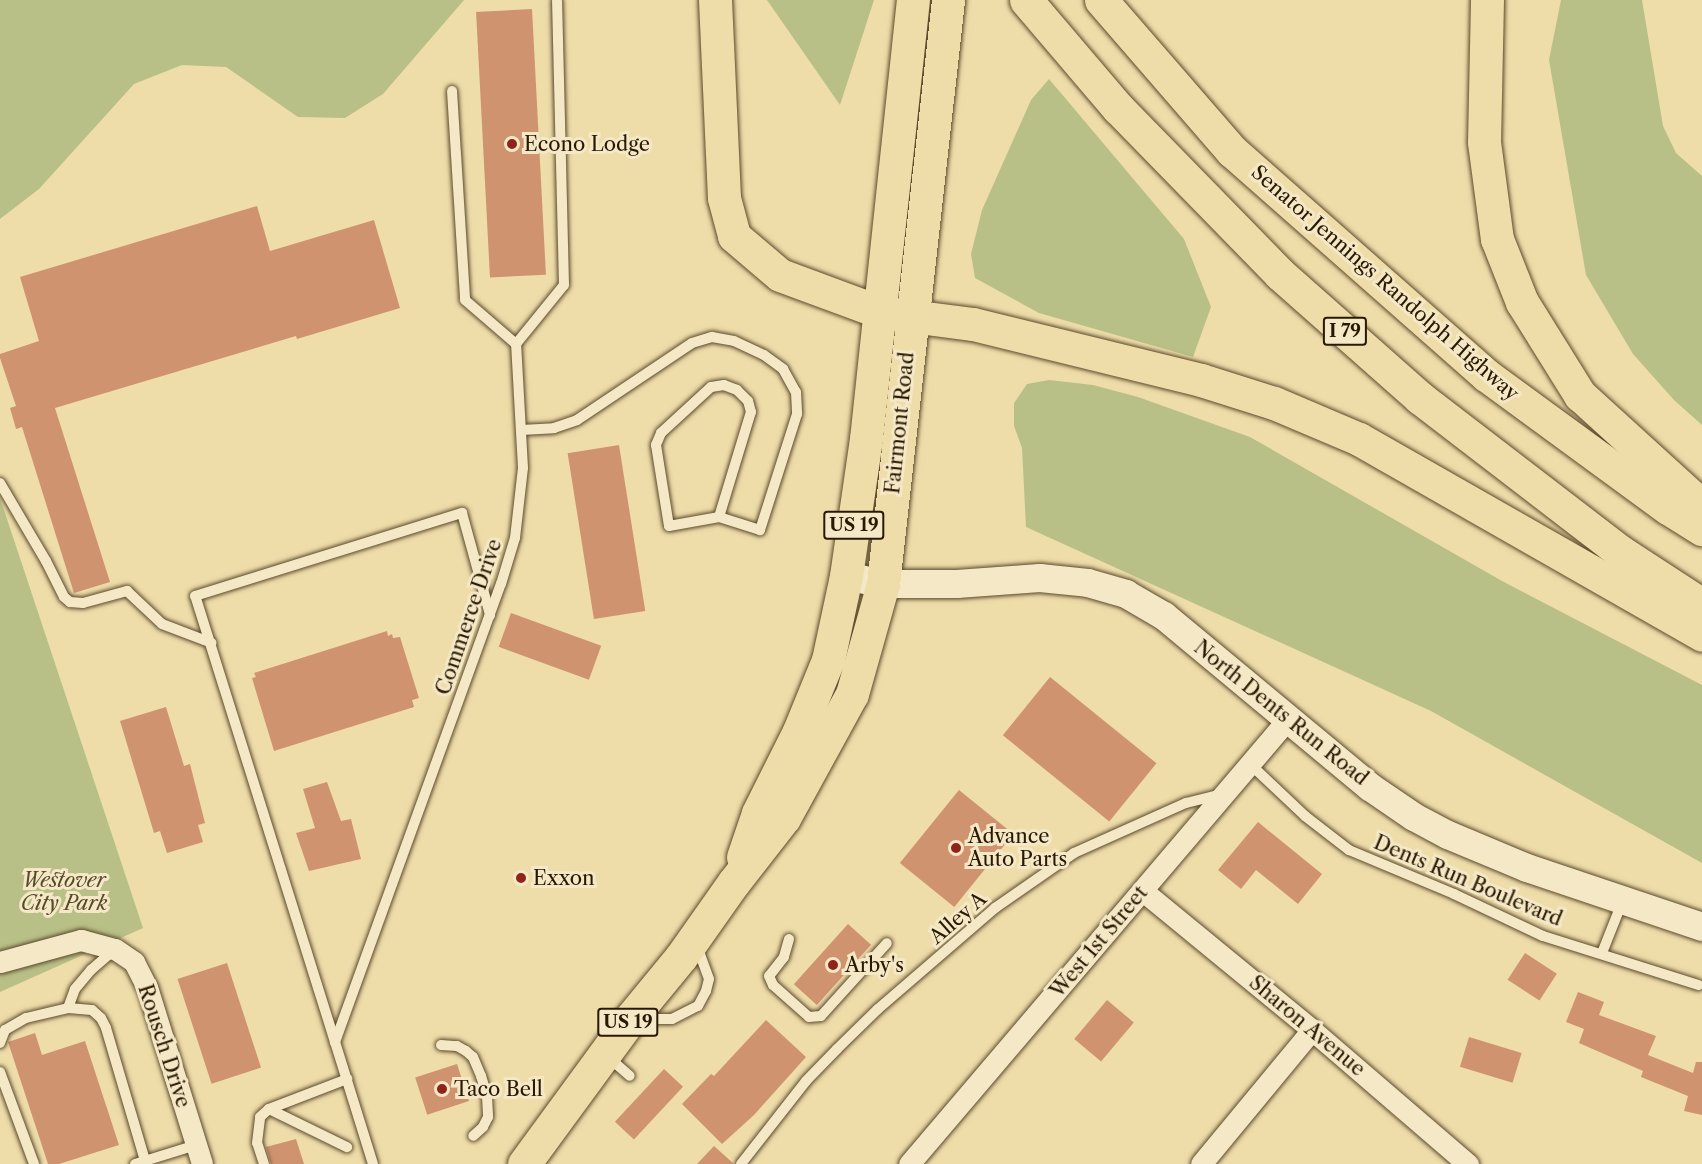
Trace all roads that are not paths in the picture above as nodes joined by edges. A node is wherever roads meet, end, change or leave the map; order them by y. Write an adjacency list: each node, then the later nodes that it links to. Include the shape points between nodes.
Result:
1 (715, 0): 9 (main road, via 724,198 735,236 780,275)
2 (913, 0): 9 (main road, Fairmont Road / US 19)
3 (948, 0): 9 (main road, Fairmont Road / US 19)
4 (1101, 0): 15 (main road, Senator Jennings Randolph Highway, via 1232,151 1478,367)
5 (1487, 0): 13 (main road, via 1484,142 1497,238 1522,302 1580,395)
6 (557, 1): 10 (lane, via 564,285)
7 (1029, 3): 18 (main road, I 79, via 1118,108 1280,274 1367,352 1525,481)
8 (452, 91): 10 (lane, via 465,300)
9 (896, 313): 16 (main road, Fairmont Road / US 19, via 866,439); 17 (main road, Fairmont Road / US 19); 20 (main road, via 973,324 1201,380 1274,403 1359,439)
10 (516, 344): 11 (lane, Commerce Drive)
11 (521, 430): 14 (lane, via 554,428 577,420 692,343 712,337 734,341 783,369 796,392 797,414 760,530); 19 (lane, Commerce Drive, via 523,468 515,538)
12 (0, 483): 21 (lane, via 70,602 83,603 127,591 162,624)
13 (1702, 506)
14 (719, 517): 14 (lane, via 751,412 748,401 737,390 724,385 711,387 661,434 656,445 669,526)
15 (1702, 529)
16 (846, 576): 17 (street, North Dents Run Road); 25 (main road, Fairmont Road / US 19, via 828,660 799,731 758,813)
17 (883, 584): 22 (street, North Dents Run Road, via 1040,578 1088,583 1126,594 1164,616); 25 (main road, Fairmont Road / US 19, via 852,694 784,818)
18 (1702, 605)
19 (490, 615): 21 (lane, via 462,513 195,596); 39 (lane, Commerce Drive)
20 (1702, 635)
21 (212, 643): 39 (lane)
22 (1287, 720): 23 (street, West 1st Street); 27 (street, North Dents Run Road, via 1414,817 1527,868)
23 (1250, 764): 24 (street, West 1st Street); 33 (lane, Dents Run Boulevard, via 1305,816 1349,850 1543,936)
24 (1223, 793): 26 (street, West 1st Street); 55 (lane, Alley A, via 1186,803 1074,853 995,908 837,1049 806,1081)
25 (734, 882): 29 (main road, Fairmont Road / US 19)
26 (1143, 891): 38 (street, Sharon Avenue); 56 (street, West 1st Street)
27 (1623, 899): 28 (street, North Dents Run Road); 33 (lane)
28 (1702, 927)
29 (694, 939): 37 (main road, Fairmont Road / US 19); 37 (lane, via 709,979 698,1006 672,1019)
30 (789, 939): 31 (lane, via 784,957 769,976 772,985 809,1017 820,1016)
31 (887, 943)
32 (115, 949): 34 (street, Rousch Drive, via 81,940); 36 (lane, via 75,988); 49 (street, Rousch Drive, via 134,962 147,987)
33 (1602, 953): 35 (lane, Dents Run Boulevard)
34 (0, 962)
35 (1698, 985)
36 (68, 1008): 40 (lane, via 26,1018 5,1030); 50 (lane, via 92,1010 101,1018)
37 (630, 1019): 42 (main road, Fairmont Road / US 19)
38 (1312, 1030): 57 (street); 58 (street, Sharon Avenue)
39 (335, 1042): 45 (lane)
40 (0, 1044)
41 (441, 1046): 47 (lane, via 457,1046 466,1051 481,1076 488,1117)
42 (605, 1054): 44 (lane); 54 (main road, Fairmont Road / US 19)
43 (0, 1071): 51 (lane)
44 (630, 1076)
45 (347, 1079): 46 (lane); 53 (lane)
46 (269, 1109): 48 (lane); 52 (lane, via 260,1117 258,1143)
47 (473, 1136)
48 (347, 1147)
49 (199, 1154): 50 (lane)
50 (142, 1163)
51 (34, 1164)
52 (264, 1164)
53 (373, 1164)
54 (524, 1164)
55 (741, 1164)
56 (909, 1164)
57 (1201, 1164)
58 (1468, 1164)

